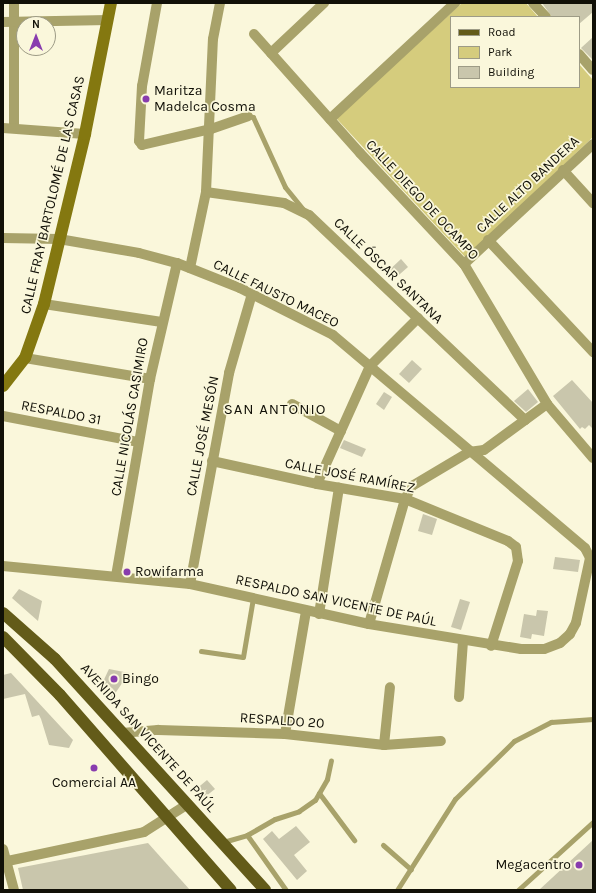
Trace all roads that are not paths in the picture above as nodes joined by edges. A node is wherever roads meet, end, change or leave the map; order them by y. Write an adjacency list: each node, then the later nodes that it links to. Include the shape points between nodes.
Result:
1 (14, 3): 10 (street)
2 (111, 3): 9 (main road, CALLE FRAY BARTOLOMÉ DE LAS CASAS)
3 (157, 3): 20 (street, via 142,86 139,141 146,146)
4 (220, 3): 20 (street, via 212,39)
5 (324, 3): 13 (street)
6 (455, 3): 17 (street)
7 (533, 3): 8 (street)
8 (545, 16)
9 (108, 20): 10 (street); 21 (main road, CALLE FRAY BARTOLOMÉ DE LAS CASAS)
10 (14, 21): 11 (street); 19 (street)
11 (3, 22)
12 (254, 34): 13 (street, CALLE DIEGO DE OCAMPO)
13 (270, 53): 17 (street, CALLE DIEGO DE OCAMPO)
14 (580, 55): 15 (street)
15 (593, 70)
16 (248, 116): 20 (street); 26 (lane, via 253,118 285,187)
17 (330, 119): 31 (street, CALLE DIEGO DE OCAMPO)
18 (3, 128): 19 (street)
19 (14, 128): 21 (street)
20 (211, 129): 24 (street)
21 (85, 134): 28 (main road, CALLE FRAY BARTOLOMÉ DE LAS CASAS)
22 (593, 144): 23 (street, CALLE ALTO BANDERA)
23 (563, 170): 25 (street); 29 (street, CALLE ALTO BANDERA)
24 (206, 192): 26 (street, CALLE ÓSCAR SANTANA, via 284,203); 32 (street, via 199,236)
25 (593, 203)
26 (309, 215): 35 (street, CALLE ÓSCAR SANTANA)
27 (3, 238): 28 (street, CALLE FAUSTO MACEO)
28 (60, 239): 30 (street, CALLE FAUSTO MACEO, via 139,253); 34 (main road, CALLE FRAY BARTOLOMÉ DE LAS CASAS)
29 (488, 240): 31 (street, CALLE ALTO BANDERA); 37 (street)
30 (177, 263): 32 (street, CALLE FAUSTO MACEO); 36 (street, CALLE NICOLÁS CASIMIRO)
31 (464, 264): 43 (street, CALLE DIEGO DE OCAMPO)
32 (190, 268): 33 (street, CALLE FAUSTO MACEO)
33 (252, 294): 39 (street, CALLE FAUSTO MACEO, via 333,335); 50 (street, CALLE JOSÉ MESÓN, via 229,373)
34 (44, 304): 36 (street); 38 (main road, CALLE FRAY BARTOLOMÉ DE LAS CASAS)
35 (418, 318): 39 (street); 45 (street, CALLE ÓSCAR SANTANA)
36 (162, 322): 40 (street, CALLE NICOLÁS CASIMIRO)
37 (593, 352)
38 (25, 358): 40 (street); 41 (main road, CALLE FRAY BARTOLOMÉ DE LAS CASAS)
39 (370, 366): 46 (street); 48 (street, CALLE FAUSTO MACEO)
40 (150, 379): 47 (street, CALLE NICOLÁS CASIMIRO)
41 (3, 386)
42 (292, 404): 46 (street)
43 (547, 404): 45 (street); 49 (street, CALLE DIEGO DE OCAMPO)
44 (3, 416): 47 (street, RESPALDO 31)
45 (525, 420): 48 (street, via 484,450)
46 (341, 431): 51 (street)
47 (138, 442): 56 (street, CALLE NICOLÁS CASIMIRO)
48 (469, 452): 53 (street, via 412,486); 54 (street, CALLE FAUSTO MACEO)
49 (593, 458)
50 (212, 462): 51 (street, CALLE JOSÉ RAMÍREZ); 57 (street, CALLE JOSÉ MESÓN)
51 (317, 484): 52 (street, CALLE JOSÉ RAMÍREZ)
52 (339, 488): 53 (street, CALLE JOSÉ RAMÍREZ); 61 (street)
53 (405, 499): 62 (street); 65 (street, CALLE JOSÉ RAMÍREZ, via 493,533 516,547 518,561)
54 (585, 548): 65 (street, RESPALDO SAN VICENTE DE PAÚL, via 590,558 576,623 570,634 560,643 544,649)
55 (3, 566): 56 (street, RESPALDO SAN VICENTE DE PAÚL)
56 (116, 576): 57 (street, RESPALDO SAN VICENTE DE PAÚL)
57 (190, 584): 58 (street, RESPALDO SAN VICENTE DE PAÚL)
58 (253, 598): 59 (street, RESPALDO SAN VICENTE DE PAÚL); 66 (lane, via 243,657)
59 (306, 611): 61 (street, RESPALDO SAN VICENTE DE PAÚL); 71 (street)
60 (3, 613): 70 (main road, AVENIDA SAN VICENTE DE PAÚL, via 55,659)
61 (319, 614): 62 (street, RESPALDO SAN VICENTE DE PAÚL)
62 (369, 624): 64 (street, RESPALDO SAN VICENTE DE PAÚL)
63 (3, 637): 77 (main road, via 60,695)
64 (463, 641): 65 (street, RESPALDO SAN VICENTE DE PAÚL); 68 (street)
65 (491, 646)
66 (201, 651)
67 (390, 687): 73 (street)
68 (459, 697)
69 (593, 719): 85 (lane, via 551,722 514,741 455,799)
70 (122, 733): 71 (street, RESPALDO 20, via 158,730); 76 (main road, AVENIDA SAN VICENTE DE PAÚL)
71 (285, 734): 73 (street, RESPALDO 20)
72 (441, 741): 73 (street, RESPALDO 20)
73 (384, 745)
74 (331, 760): 75 (lane, via 327,779)
75 (319, 793): 79 (lane, via 315,800 299,811 275,819); 80 (lane)
76 (188, 804): 77 (street); 81 (main road, AVENIDA SAN VICENTE DE PAÚL)
77 (168, 818): 84 (street, via 144,832); 87 (main road)
78 (593, 822): 91 (lane)
79 (247, 835): 81 (lane); 89 (lane)
80 (354, 840)
81 (222, 842): 88 (main road, AVENIDA SAN VICENTE DE PAÚL)
82 (383, 845): 85 (lane)
83 (3, 849): 84 (street)
84 (5, 862): 86 (street)
85 (411, 869): 90 (lane)
86 (14, 890)
87 (231, 890)
88 (265, 890)
89 (286, 890)
90 (397, 890)
91 (518, 890)

